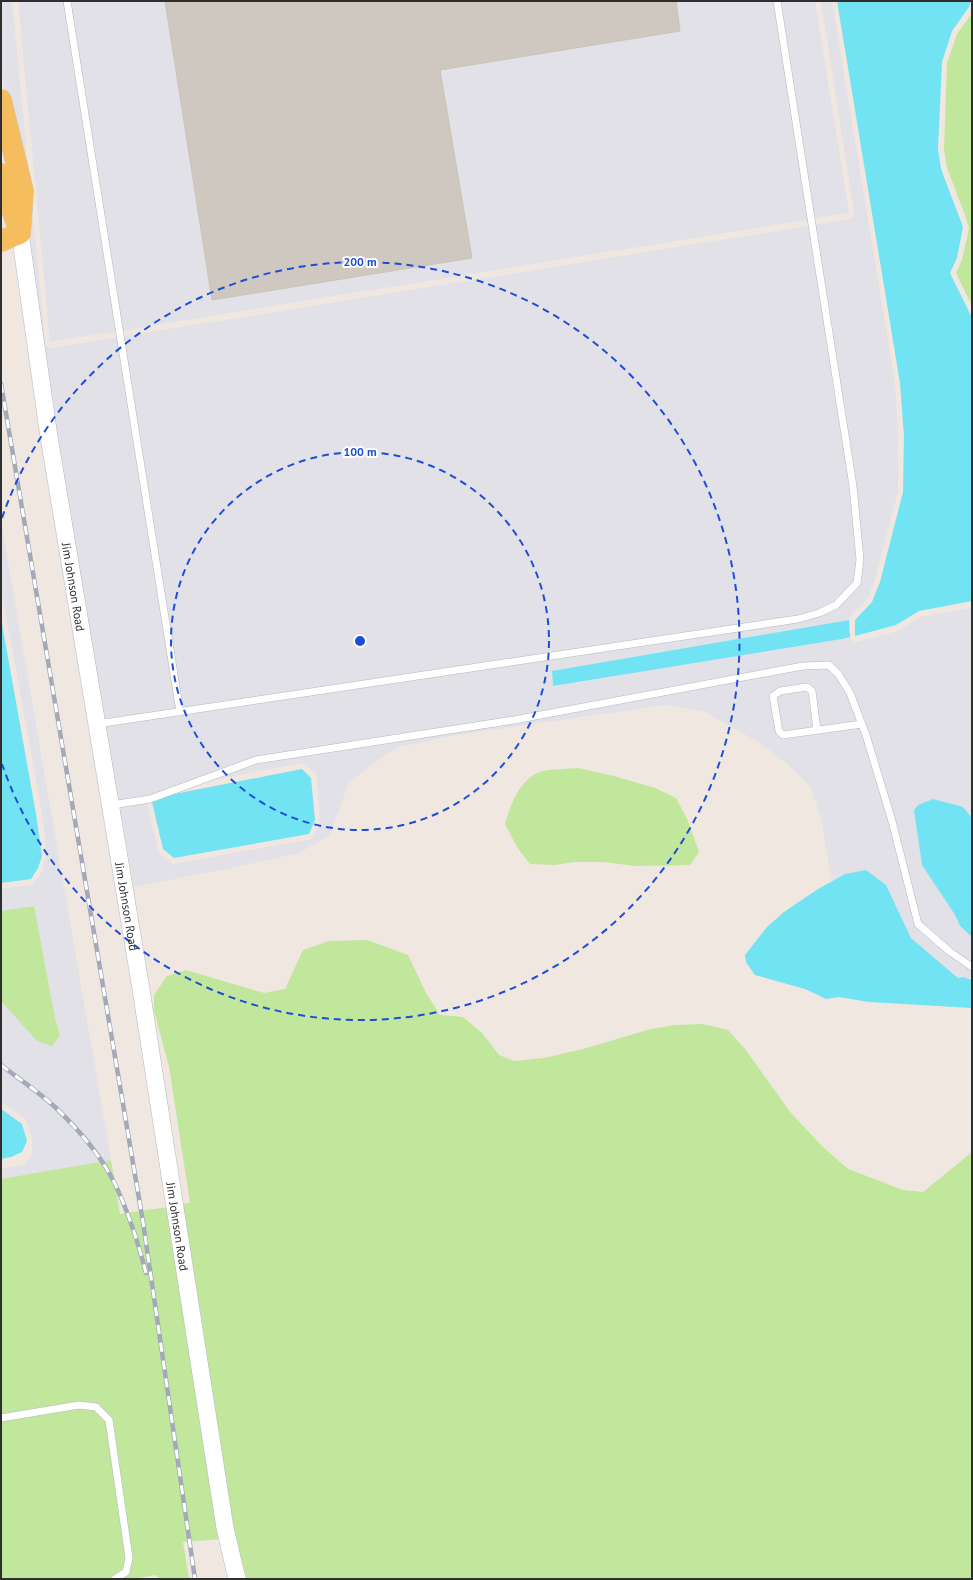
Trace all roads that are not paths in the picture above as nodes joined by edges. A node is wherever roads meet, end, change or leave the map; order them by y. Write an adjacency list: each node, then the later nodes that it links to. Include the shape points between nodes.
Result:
1 (67, 1): 7 (lane)
2 (777, 1): 7 (lane, via 853,486 860,560 857,583 836,605 798,619)
3 (1, 100): 5 (main road, Jim Johnson Road, via 24,191)
4 (1, 174): 5 (main road, Jim Johnson Road)
5 (11, 232): 6 (main road); 8 (street, Jim Johnson Road, via 49,437)
6 (1, 241)
7 (180, 712): 8 (lane)
8 (97, 724): 11 (street, Jim Johnson Road)
9 (862, 724): 10 (lane); 11 (lane, via 850,693 829,665 803,666 514,720 256,760 150,799); 12 (lane, via 892,821 918,924)
10 (817, 730): 10 (lane, via 783,736 778,731 773,696 780,691 807,687 812,691)
11 (110, 806): 15 (street, Jim Johnson Road, via 225,1528)
12 (972, 967)
13 (1, 1418): 14 (lane, via 79,1405 96,1407 109,1420 129,1558 126,1572)
14 (115, 1579)
15 (237, 1579)

